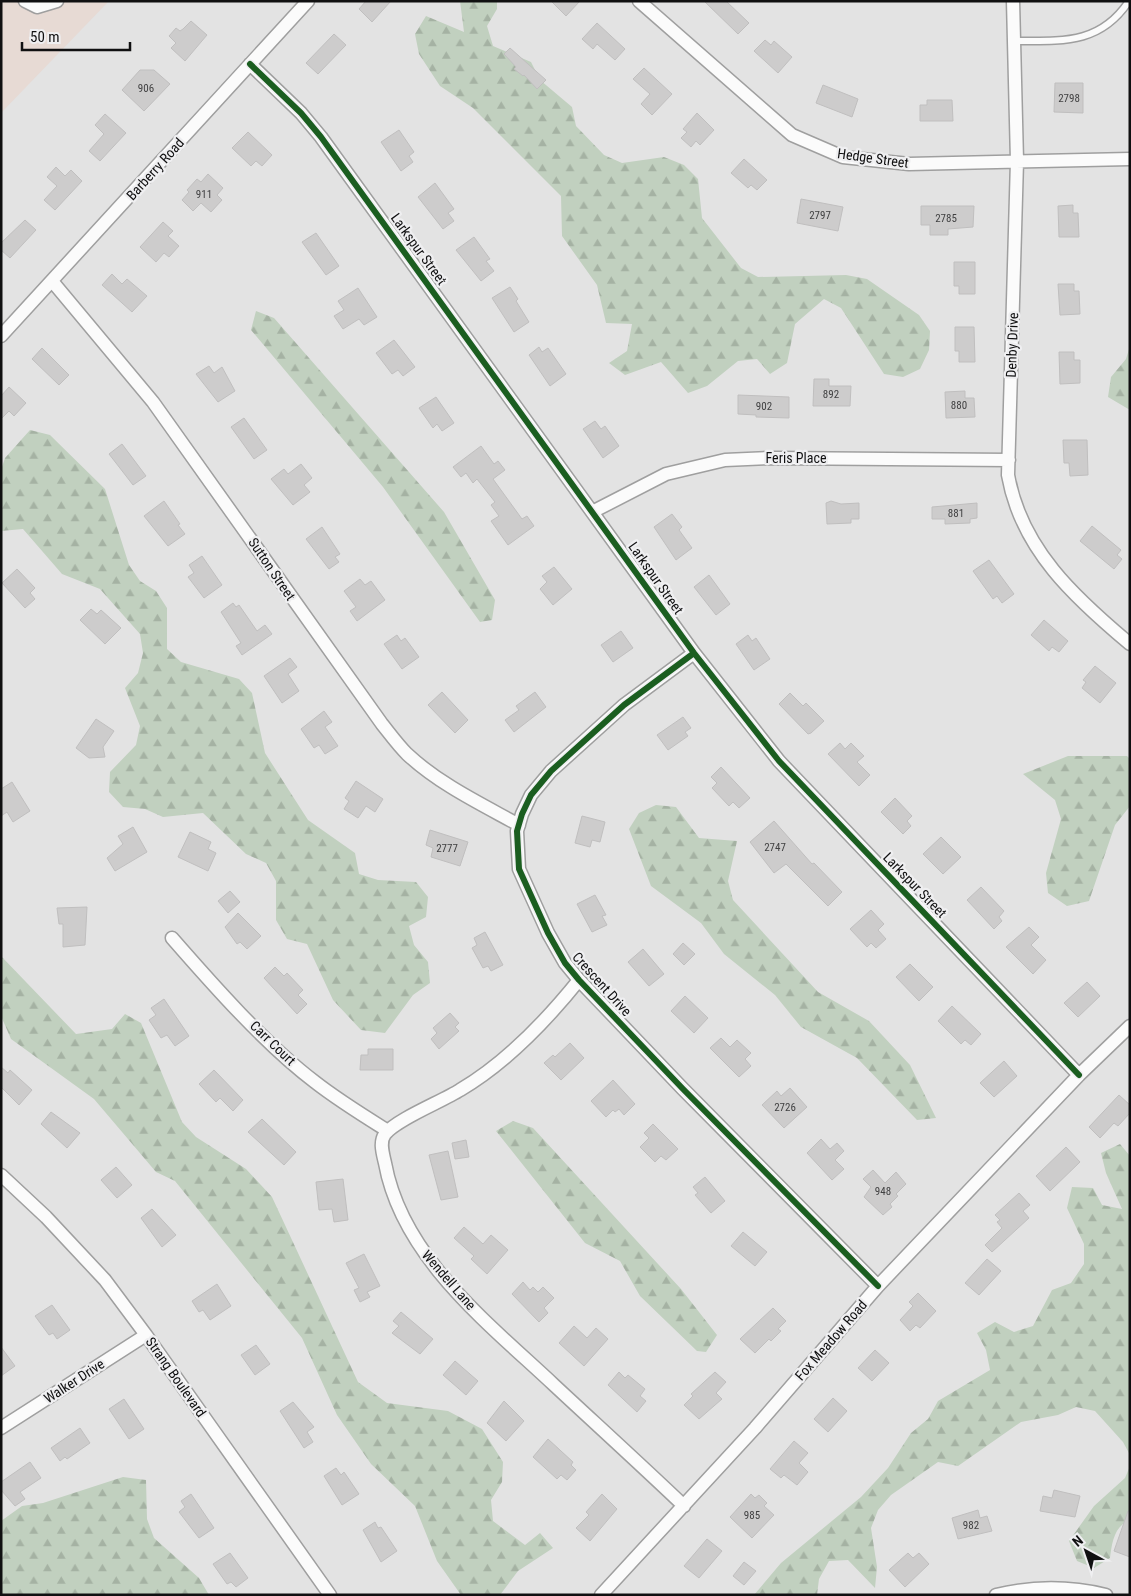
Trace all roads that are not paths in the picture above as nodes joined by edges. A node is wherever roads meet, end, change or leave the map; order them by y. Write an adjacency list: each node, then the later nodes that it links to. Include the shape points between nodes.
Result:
1 (25, 1): 2 (street, via 37,7)
2 (56, 1)
3 (308, 1): 8 (street, Barberry Road)
4 (639, 1): 10 (street, Hedge Street, via 792,135 817,148 843,157 909,164)
5 (1013, 1): 7 (street, Denby Drive)
6 (1129, 1): 7 (lane, via 1108,25 1085,36 1058,41)
7 (1014, 41): 10 (street, Denby Drive)
8 (250, 64): 11 (street, Barberry Road); 14 (street, Larkspur Street, via 321,137)
9 (1130, 159): 10 (street, Hedge Street)
10 (1017, 161): 13 (street, Denby Drive)
11 (52, 281): 12 (street, Barberry Road); 17 (street, Sutton Street, via 153,402 400,746 424,769)
12 (1, 336)
13 (1009, 460): 14 (street, Feris Place, via 725,460 666,474); 15 (street, Denby Drive, via 1008,476 1013,501 1035,546 1074,594)
14 (594, 511): 16 (street, Larkspur Street)
15 (1130, 644)
16 (694, 653): 17 (street, Crescent Drive, via 624,705 552,771 531,795); 21 (street, Larkspur Street, via 780,761)
17 (519, 825): 19 (street, Crescent Drive, via 519,869 548,933)
18 (172, 938): 22 (street, Carr Court, via 262,1034 314,1081)
19 (579, 980): 22 (street, via 514,1049 486,1072 461,1090); 24 (street, Crescent Drive)
20 (1130, 1026): 21 (street, Fox Meadow Road)
21 (1079, 1074): 24 (street, Fox Meadow Road)
22 (388, 1131): 27 (street, Wendell Lane, via 382,1146 388,1179 400,1211 436,1268 486,1322)
23 (1, 1175): 25 (street, Strang Boulevard, via 76,1246)
24 (878, 1286): 27 (street, Fox Meadow Road)
25 (146, 1335): 26 (street, Walker Drive); 28 (street, Strang Boulevard)
26 (1, 1428)
27 (684, 1506): 29 (street, Fox Meadow Road)
28 (330, 1595)
29 (601, 1595)
30 (996, 1595): 31 (street, via 1022,1588 1053,1587)
31 (1106, 1595)

